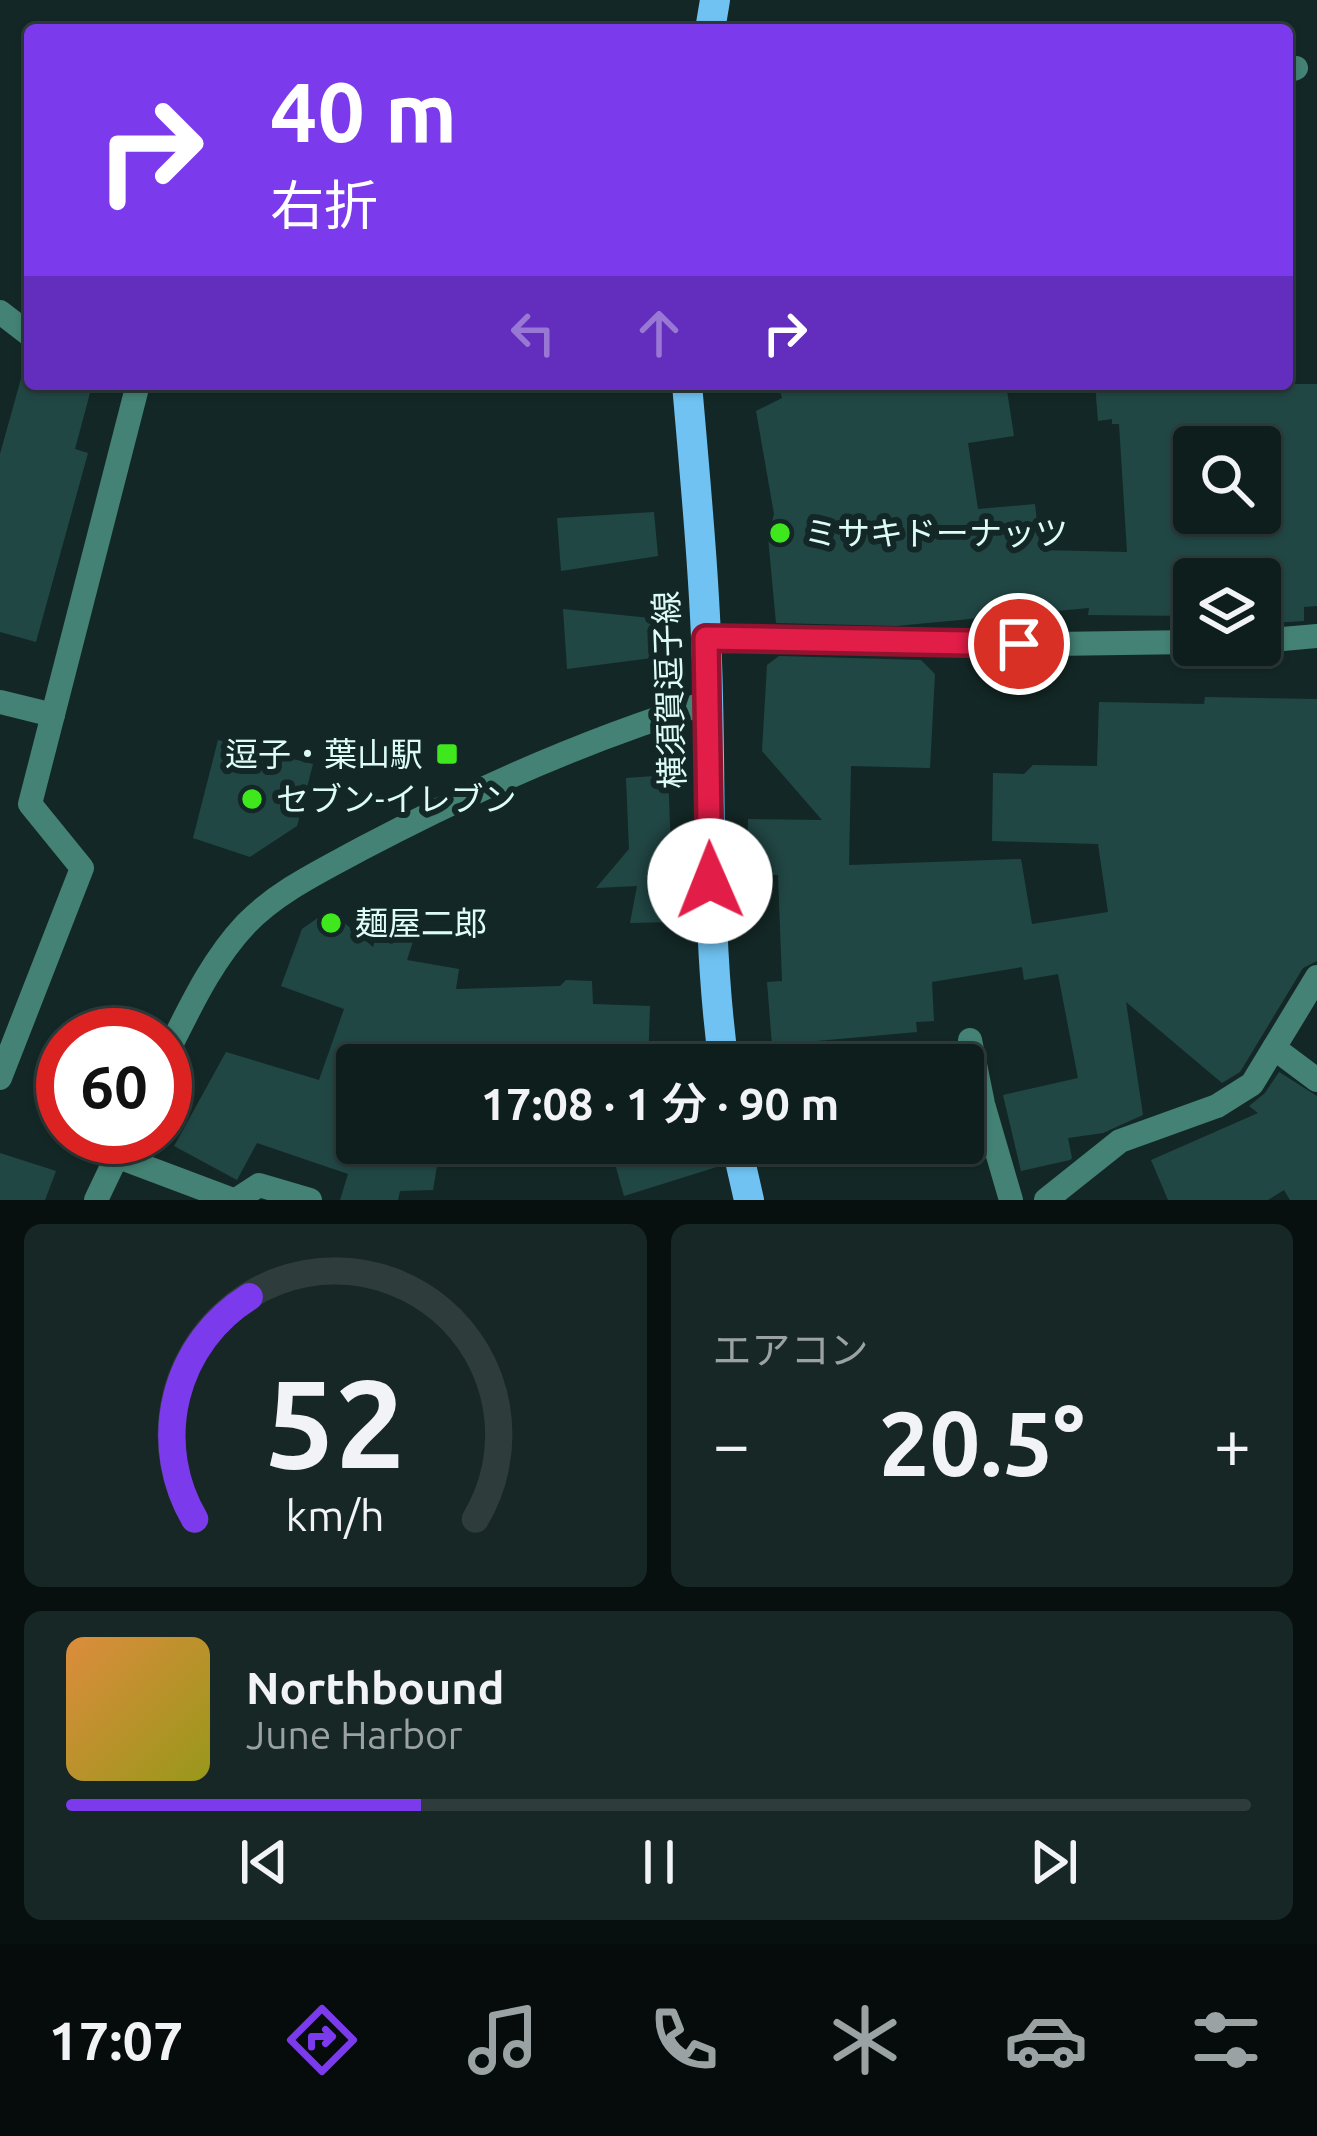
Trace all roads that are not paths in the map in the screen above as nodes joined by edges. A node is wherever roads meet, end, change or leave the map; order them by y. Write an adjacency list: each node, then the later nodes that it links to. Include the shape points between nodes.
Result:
1 (0, 312): 2 (street)
2 (24, 331)
3 (136, 390): 11 (street)
4 (687, 390): 6 (main road, 横須賀逗子線)
5 (1317, 636): 7 (street)
6 (706, 638): 8 (street); 10 (main road, 横須賀逗子線)
7 (1281, 639)
8 (1173, 642)
9 (0, 702): 11 (street)
10 (709, 702): 13 (street, via 425,816 267,904 223,952); 15 (main road, 横須賀逗子線, via 711,928)
11 (53, 715): 17 (street, via 30,804 82,868)
12 (1317, 977): 16 (street)
13 (192, 1009)
14 (970, 1040): 26 (street)
15 (722, 1044)
16 (1274, 1048): 18 (street); 27 (street, via 1252,1084 1217,1106 1120,1141)
17 (0, 1078)
18 (1317, 1080)
19 (113, 1164): 22 (street)
20 (159, 1164): 23 (street)
21 (741, 1164): 25 (main road)
22 (96, 1200)
23 (234, 1200): 24 (street, via 259,1185)
24 (310, 1200)
25 (749, 1200)
26 (1011, 1200)
27 (1046, 1200)

